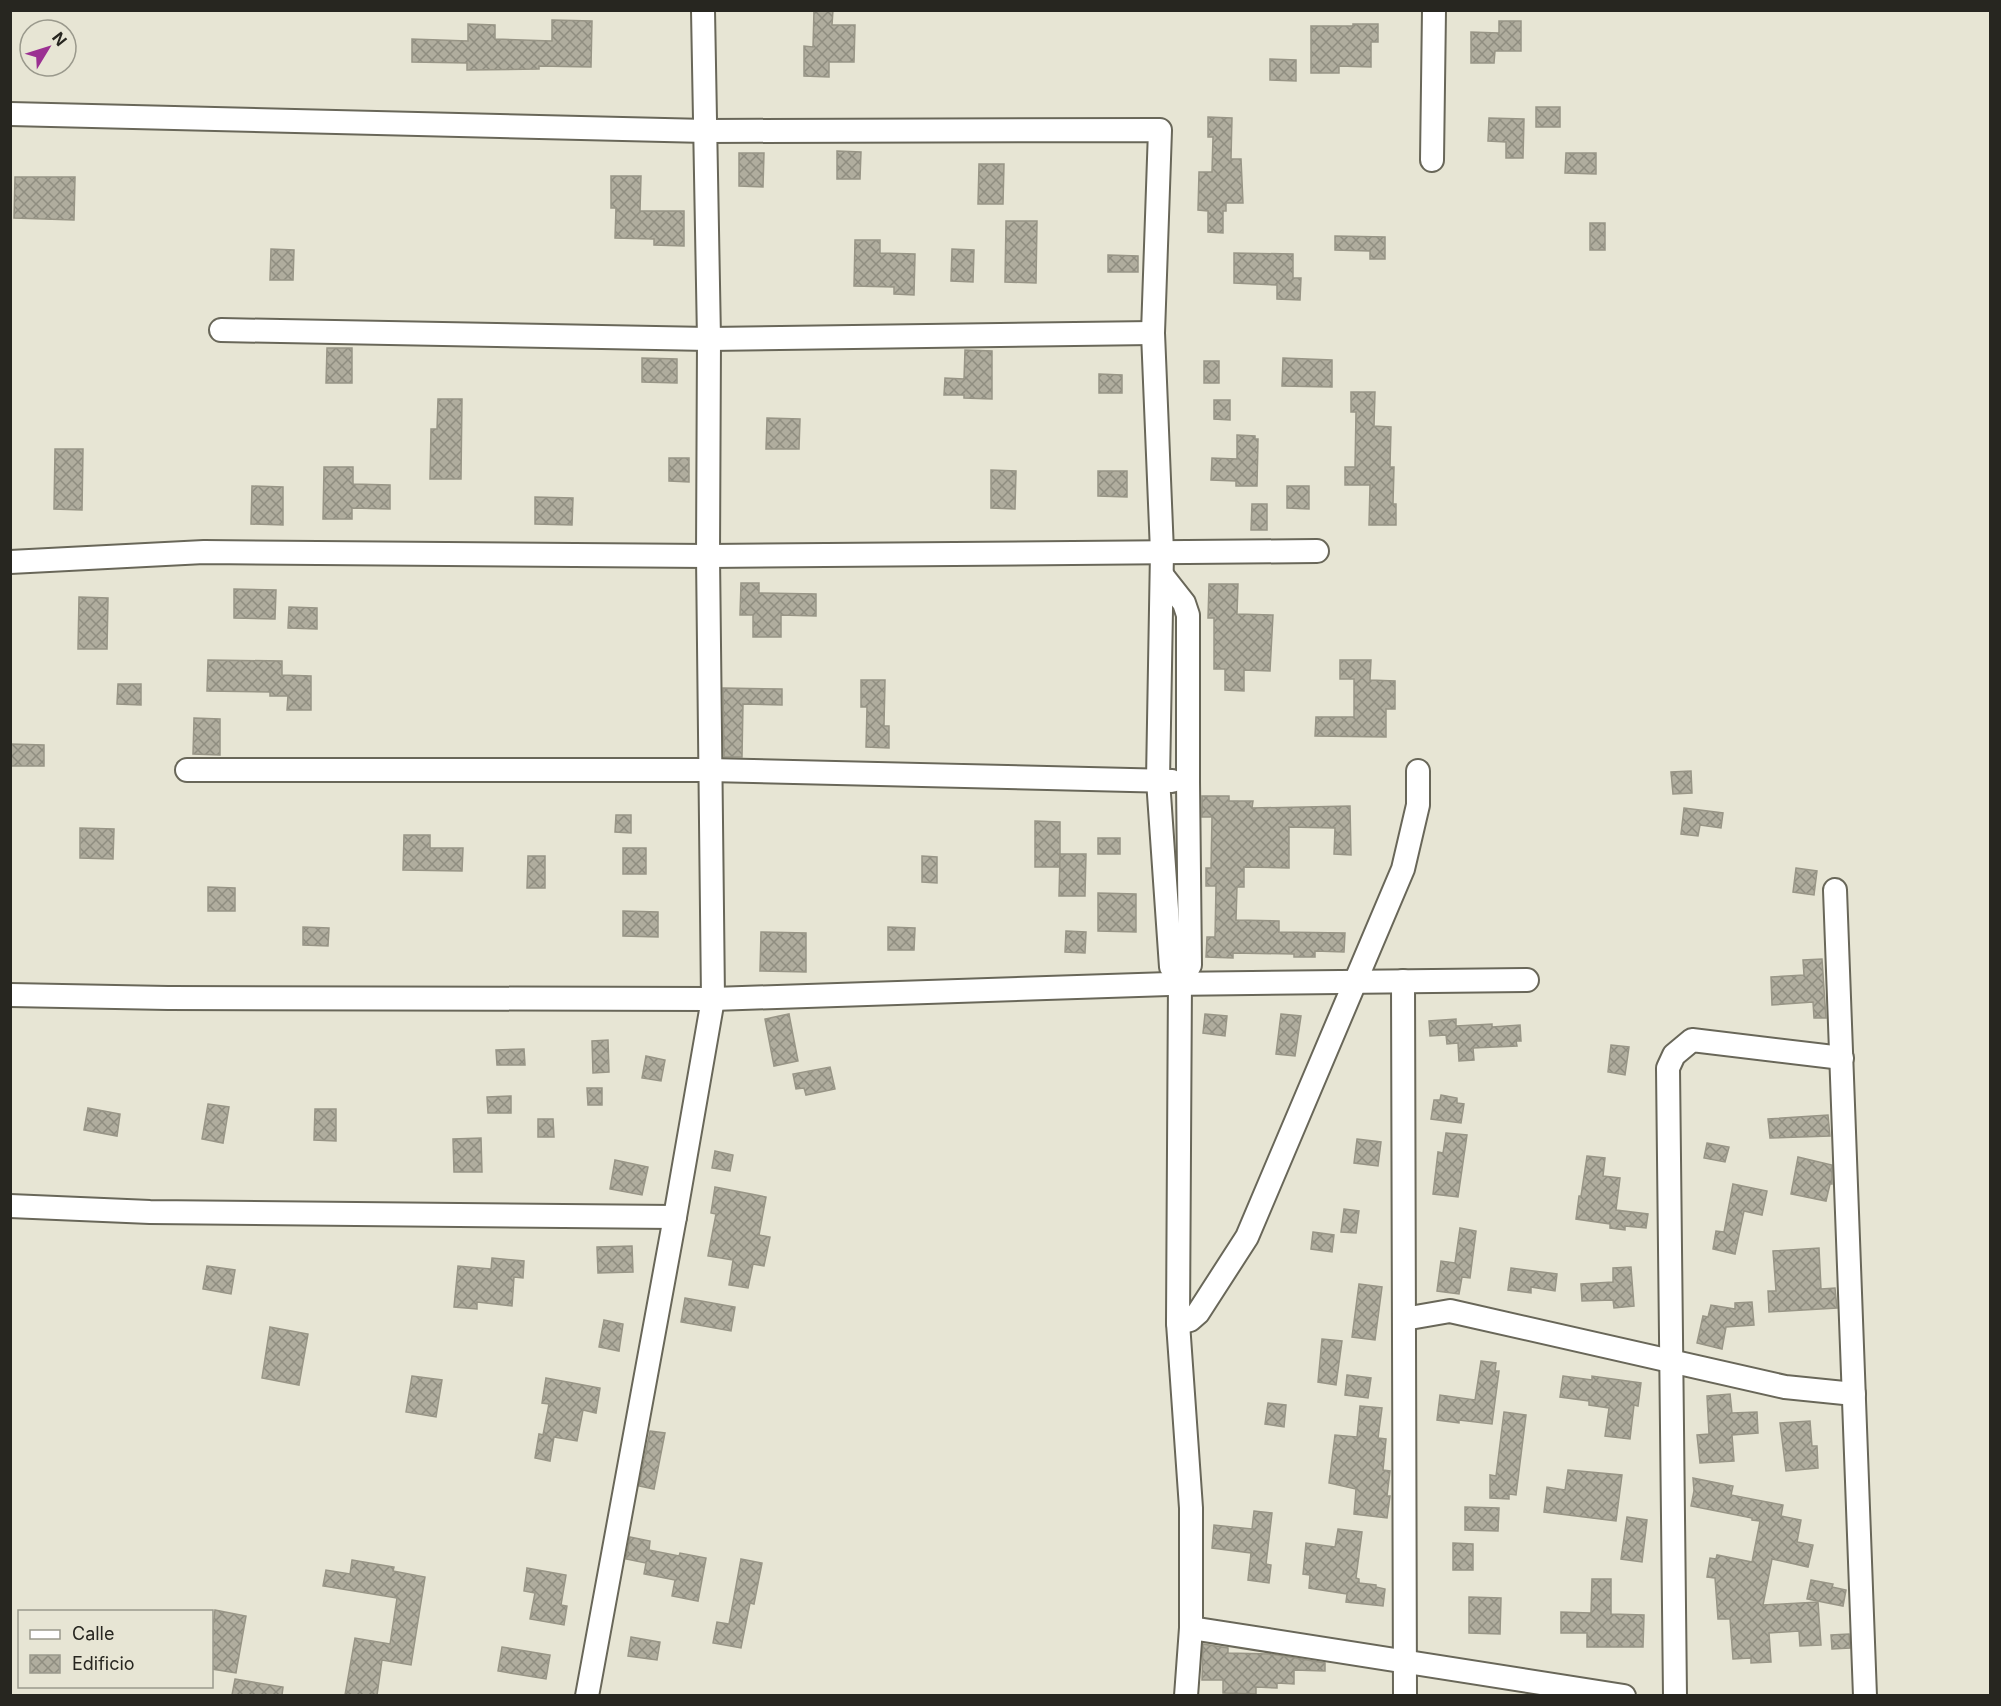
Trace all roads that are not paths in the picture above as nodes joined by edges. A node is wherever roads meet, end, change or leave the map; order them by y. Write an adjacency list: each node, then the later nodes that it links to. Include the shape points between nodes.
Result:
1 (703, 10): 4 (street)
2 (1434, 10): 5 (street)
3 (10, 114): 4 (street)
4 (706, 132): 7 (street, via 1160,130); 8 (street)
5 (1432, 160)
6 (221, 330): 8 (street)
7 (1153, 333): 8 (street); 10 (street)
8 (709, 339): 11 (street)
9 (1317, 550): 10 (street)
10 (1162, 552): 11 (street); 13 (street)
11 (708, 556): 12 (street, via 204,552); 15 (street)
12 (10, 562)
13 (1162, 575): 17 (street); 18 (street, via 1184,603 1188,615)
14 (187, 770): 15 (street)
15 (709, 771): 17 (street); 25 (street)
16 (1418, 771): 23 (street, via 1418,805 1403,869)
17 (1158, 780): 18 (street); 22 (street, via 1171,967)
18 (1188, 782): 22 (street, via 1190,965)
19 (1835, 890): 26 (street)
20 (1527, 980): 21 (street)
21 (1403, 981): 23 (street); 29 (street)
22 (1180, 982): 23 (street); 25 (street); 30 (street)
23 (1355, 982): 30 (street, via 1246,1237 1198,1313)
24 (10, 995): 25 (street)
25 (713, 999): 28 (street)
26 (1842, 1058): 31 (street, via 1692,1040 1674,1055 1668,1068); 32 (street)
27 (10, 1206): 28 (street, via 150,1212)
28 (675, 1218): 35 (street)
29 (1404, 1319): 31 (street, via 1450,1311); 34 (street)
30 (1178, 1323): 33 (street, via 1191,1508)
31 (1671, 1361): 32 (street, via 1785,1387); 39 (street)
32 (1854, 1394): 40 (street)
33 (1191, 1628): 34 (street); 36 (street)
34 (1405, 1661): 37 (street); 38 (street)
35 (587, 1695)
36 (1186, 1695)
37 (1405, 1695)
38 (1624, 1695)
39 (1675, 1695)
40 (1865, 1695)

